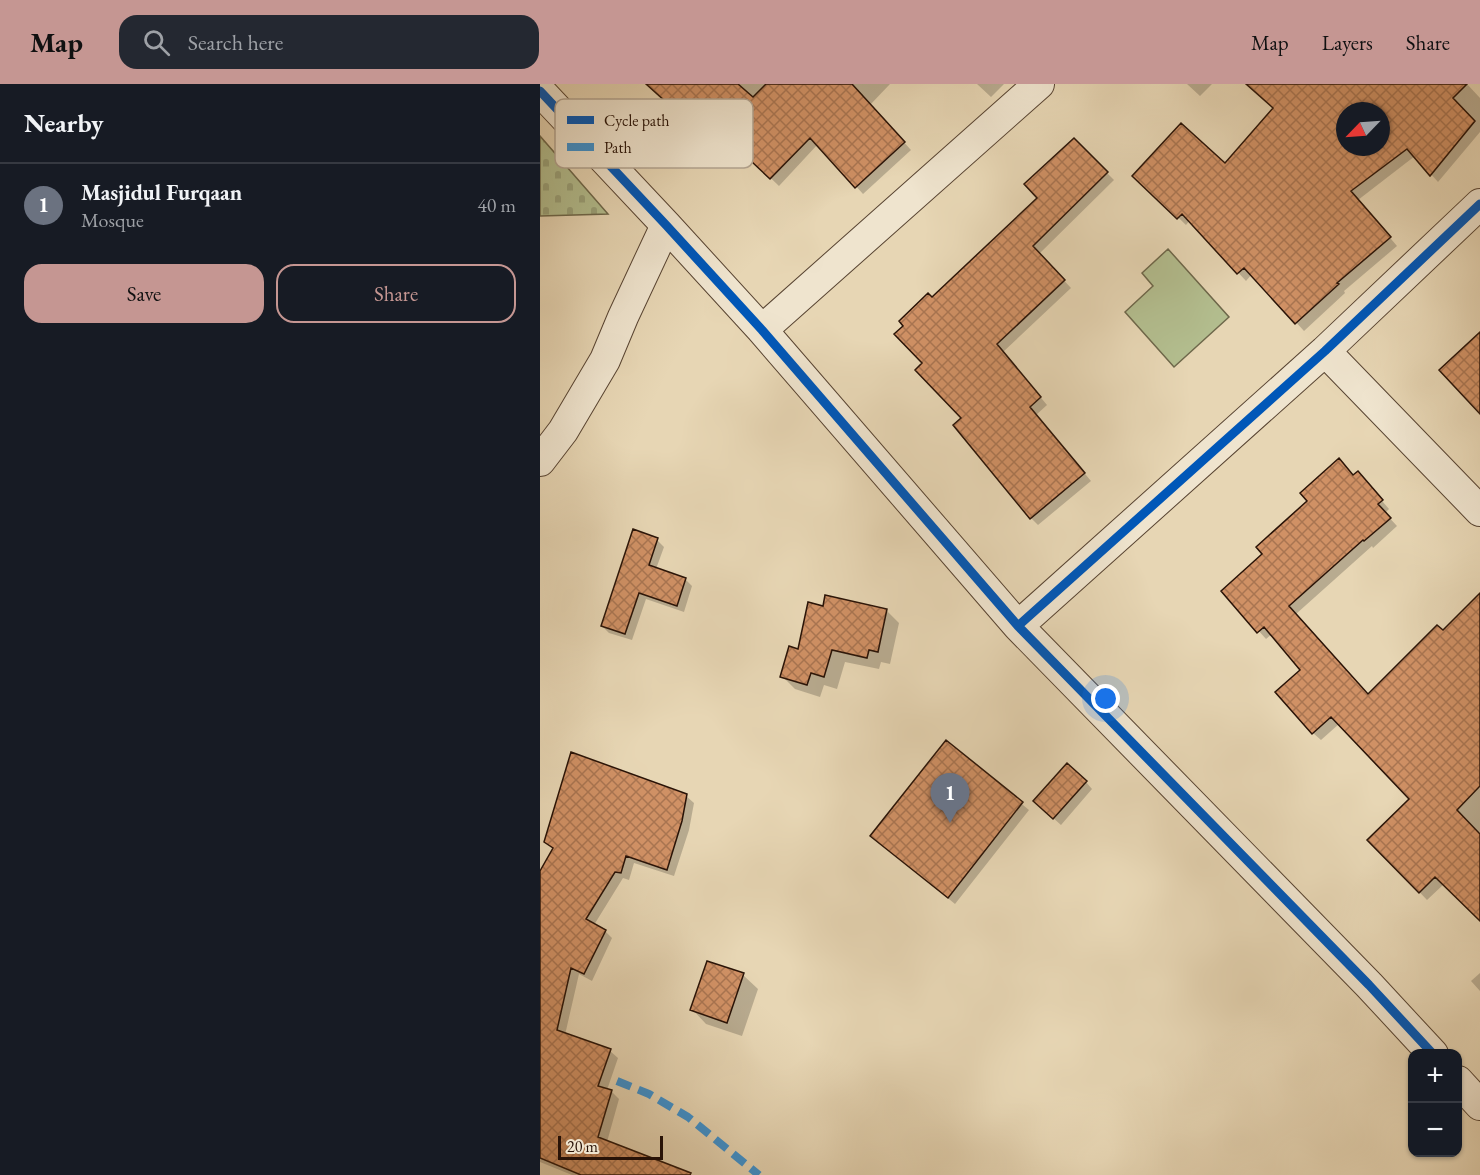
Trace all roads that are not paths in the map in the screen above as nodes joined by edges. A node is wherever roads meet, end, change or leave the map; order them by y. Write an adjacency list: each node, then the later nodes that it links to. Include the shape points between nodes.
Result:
1 (1039, 84): 7 (street)
2 (540, 91): 3 (street)
3 (555, 107)
4 (612, 168): 6 (street)
5 (1480, 204): 8 (street)
6 (666, 225): 7 (street); 9 (street, via 605,360 563,431)
7 (762, 330): 11 (street)
8 (1325, 351): 10 (street); 11 (street)
9 (540, 461)
10 (1480, 511)
11 (1018, 626): 12 (street)
12 (1428, 1049)
13 (1462, 1085): 14 (street)
14 (1480, 1105)

